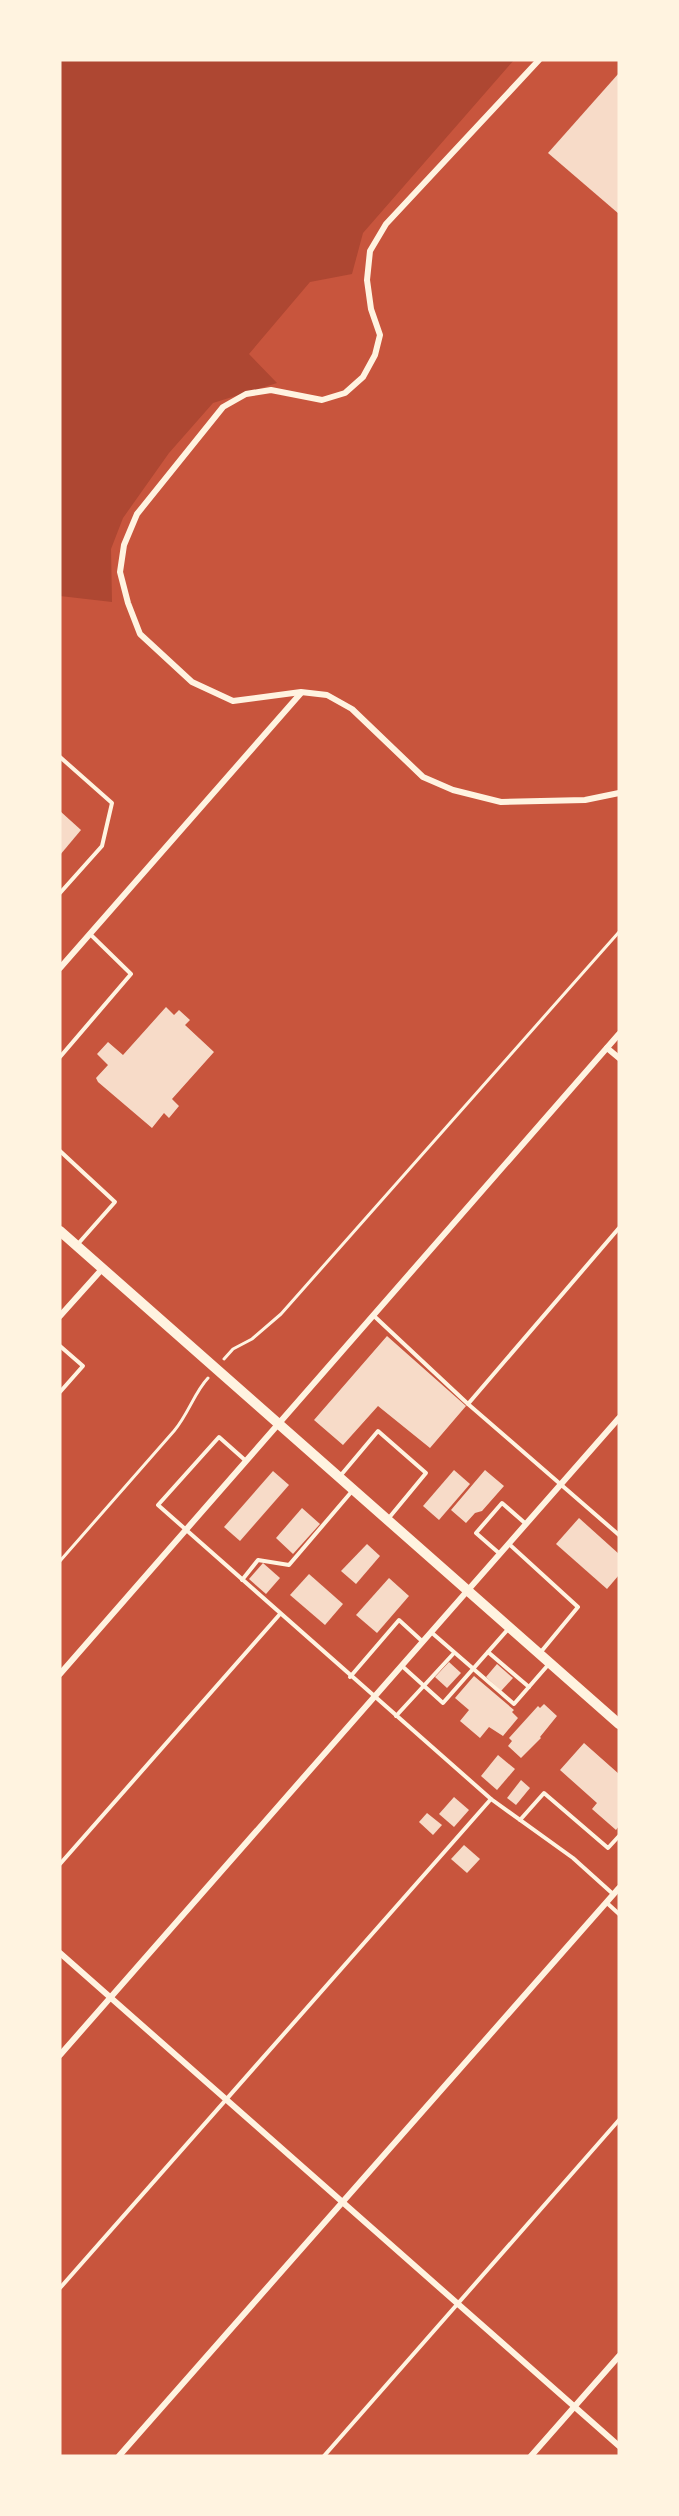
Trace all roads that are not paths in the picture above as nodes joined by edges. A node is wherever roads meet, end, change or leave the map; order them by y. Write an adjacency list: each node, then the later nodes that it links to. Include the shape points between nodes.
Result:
1 (539, 60): 2 (street, via 386,224 370,251 366,280 380,335 363,377 345,393 322,400 271,390 246,394 223,407 137,514 124,545 120,572 140,634 192,682 233,701)
2 (301, 692): 4 (street, via 327,694 352,709 423,777 453,790 501,802 585,800); 6 (street)
3 (60, 756): 5 (lane, via 112,803 102,846)
4 (619, 793)
5 (60, 893)
6 (90, 934): 7 (street); 10 (lane, via 131,974)
7 (60, 968)
8 (619, 1034): 9 (street)
9 (607, 1047): 11 (street); 17 (street)
10 (60, 1057)
11 (619, 1058)
12 (60, 1151): 15 (lane, via 115,1202)
13 (619, 1228): 21 (lane)
14 (60, 1231): 15 (street)
15 (77, 1245): 16 (street)
16 (102, 1268): 18 (street); 23 (street)
17 (373, 1315): 21 (lane); 23 (street)
18 (60, 1316)
19 (60, 1346): 20 (lane, via 83,1366)
20 (60, 1392)
21 (468, 1404): 26 (lane)
22 (619, 1418): 26 (street)
23 (279, 1424): 24 (street); 25 (street)
24 (247, 1461): 30 (street); 30 (lane, via 219,1437 158,1505)
25 (339, 1477): 27 (street); 28 (lane, via 378,1431 426,1473)
26 (561, 1486): 29 (street); 31 (lane)
27 (353, 1490): 28 (street); 34 (lane, via 289,1565 258,1560)
28 (387, 1520): 35 (street)
29 (526, 1524): 32 (street); 33 (lane, via 502,1503 476,1533)
30 (186, 1530): 34 (lane); 46 (street)
31 (619, 1536)
32 (509, 1544): 33 (street); 42 (lane, via 578,1607)
33 (500, 1554): 35 (street)
34 (242, 1580): 36 (lane)
35 (468, 1591): 37 (street); 38 (street)
36 (280, 1614): 47 (lane); 56 (lane)
37 (510, 1628): 40 (lane); 42 (street)
38 (431, 1632): 39 (street); 41 (lane)
39 (423, 1642): 44 (street); 47 (lane, via 399,1620)
40 (488, 1652): 45 (lane); 49 (lane)
41 (454, 1653): 45 (lane); 48 (lane)
42 (539, 1654): 43 (street)
43 (550, 1664): 49 (lane); 52 (street)
44 (402, 1666): 48 (lane); 50 (street)
45 (473, 1669): 48 (lane, via 443,1703); 49 (lane, via 514,1704)
46 (60, 1674)
47 (350, 1677): 50 (lane)
48 (424, 1685): 51 (lane)
49 (529, 1688)
50 (374, 1698): 51 (lane); 61 (street)
51 (396, 1716): 53 (lane)
52 (619, 1724)
53 (491, 1799): 54 (lane); 63 (lane)
54 (520, 1820): 55 (lane, via 544,1793 608,1848); 57 (lane)
55 (619, 1836)
56 (60, 1864)
57 (617, 1891): 58 (street)
58 (607, 1903): 59 (lane); 65 (street)
59 (619, 1914)
60 (60, 1953): 61 (street)
61 (110, 1998): 62 (street); 63 (street)
62 (60, 2055)
63 (227, 2100): 65 (street); 66 (lane)
64 (619, 2120): 67 (lane)
65 (344, 2202): 67 (street); 71 (street)
66 (60, 2288)
67 (458, 2303): 69 (street); 72 (lane)
68 (619, 2356): 69 (street)
69 (574, 2407): 70 (street); 73 (street)
70 (619, 2446)
71 (119, 2456)
72 (324, 2456)
73 (531, 2456)

